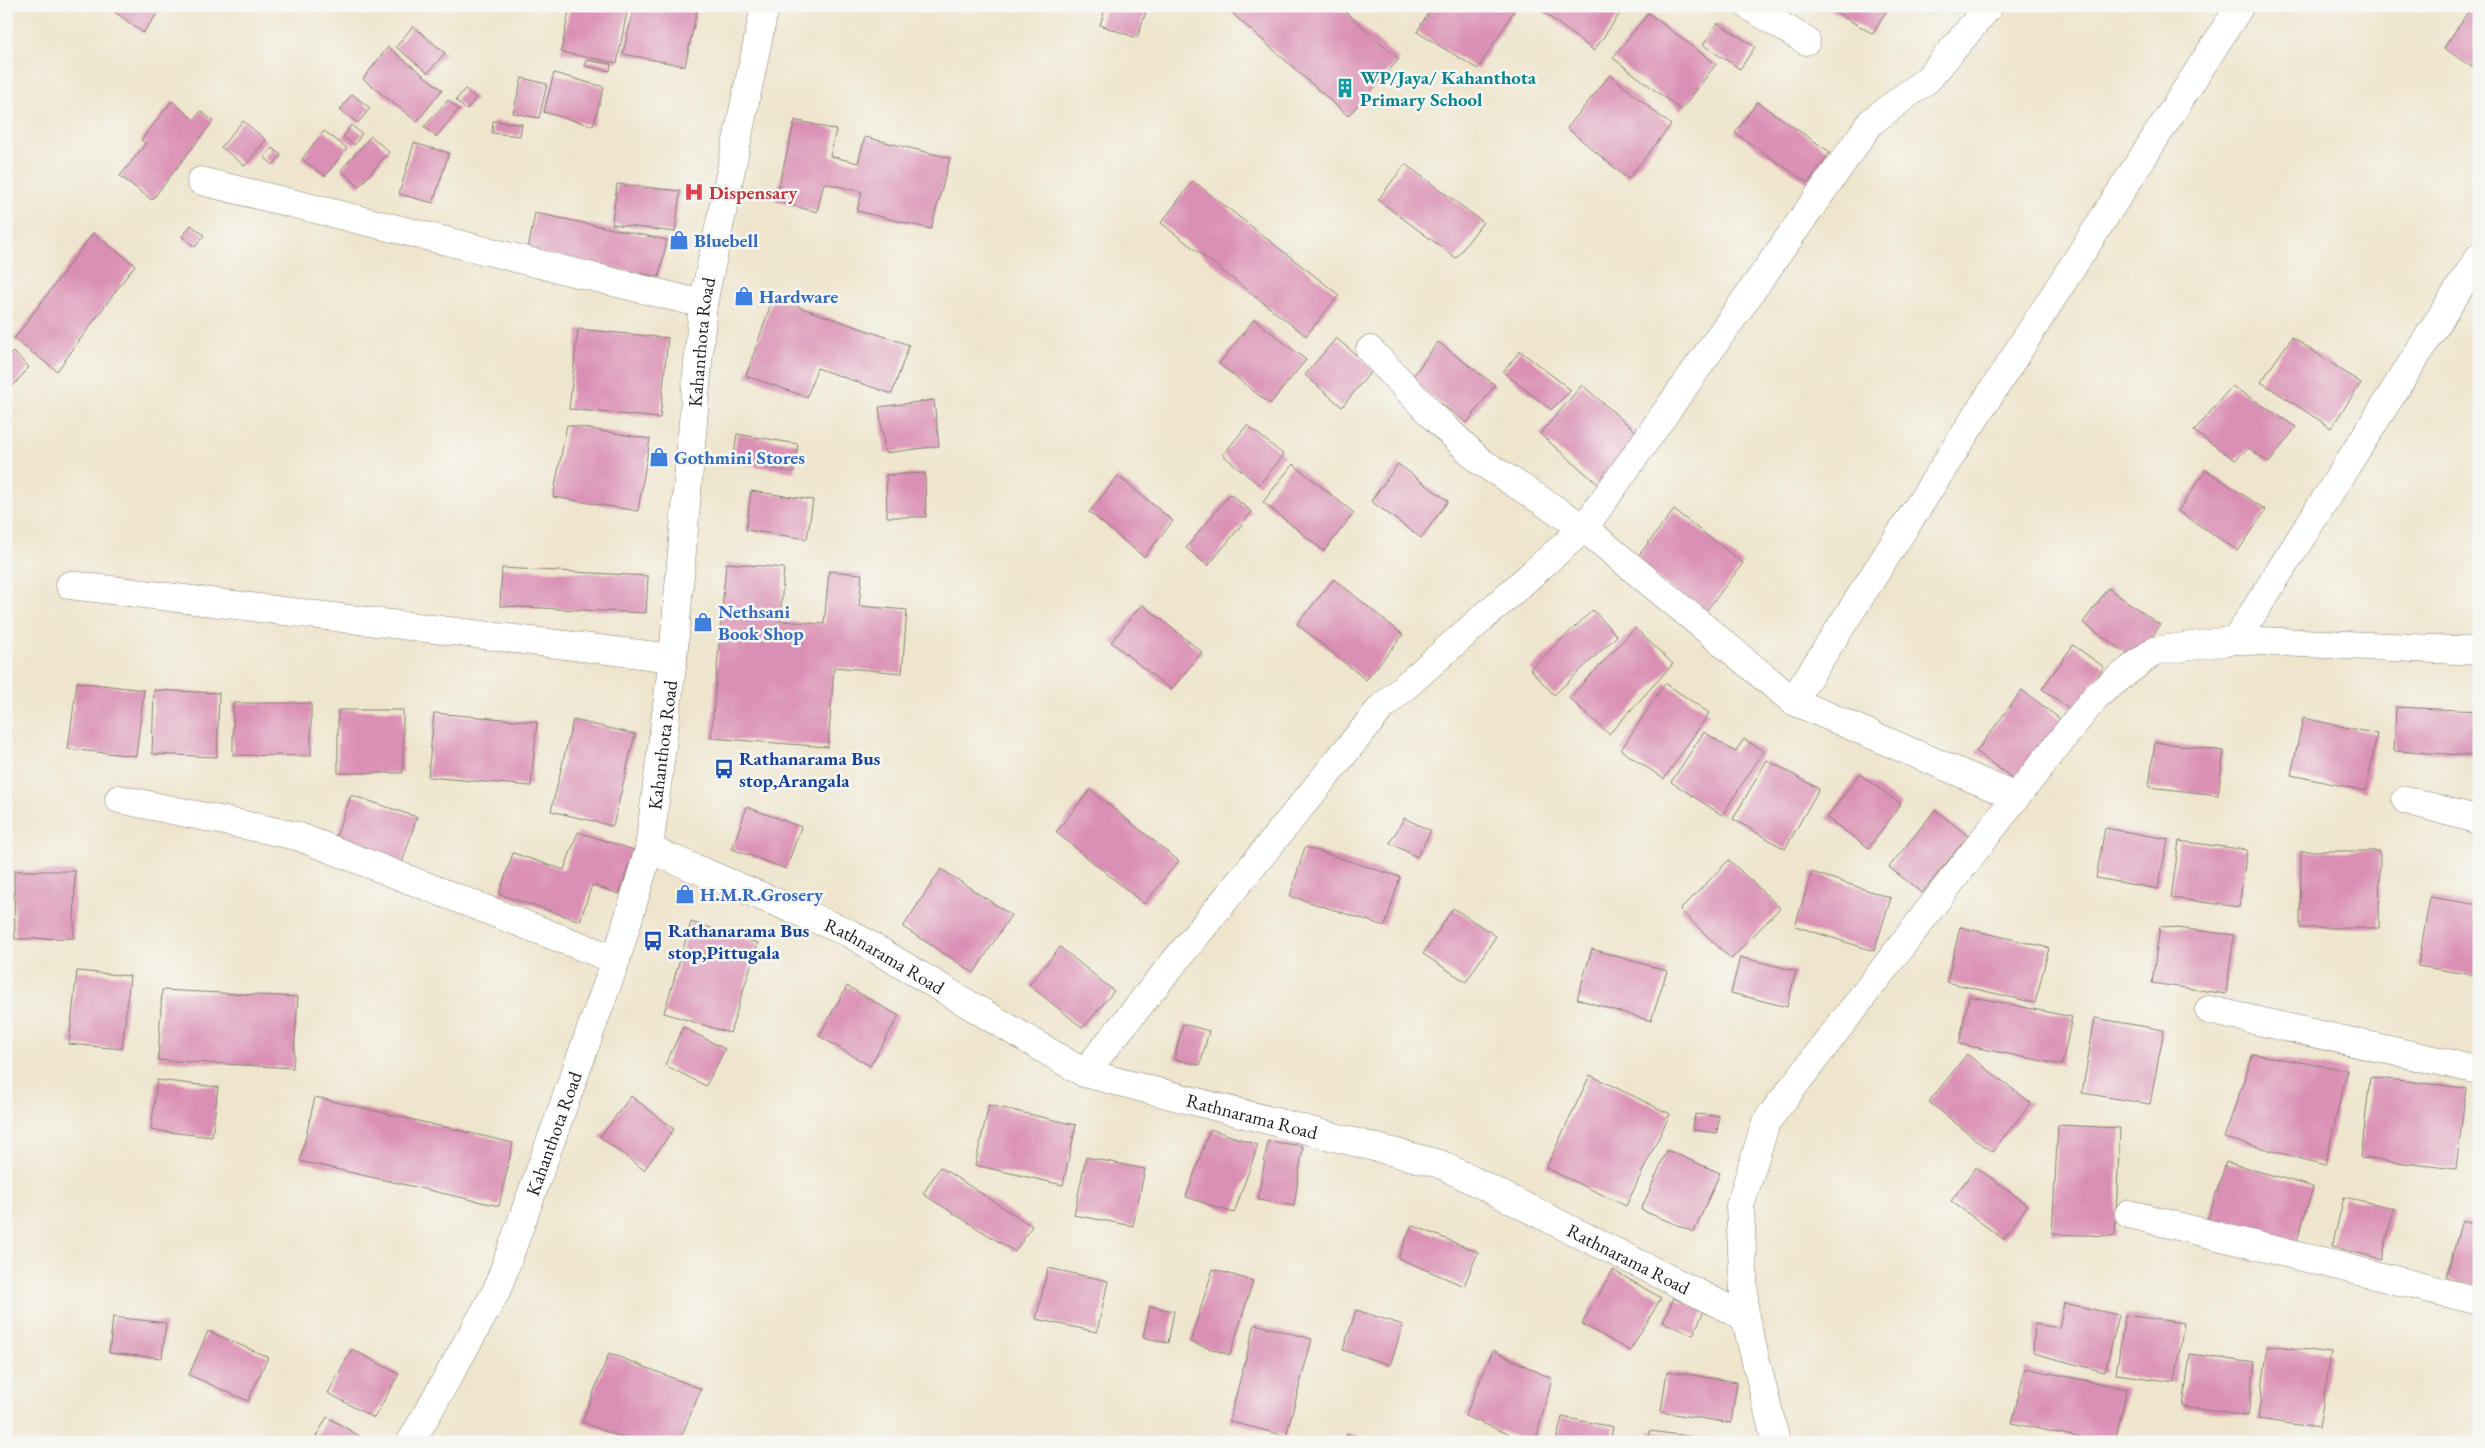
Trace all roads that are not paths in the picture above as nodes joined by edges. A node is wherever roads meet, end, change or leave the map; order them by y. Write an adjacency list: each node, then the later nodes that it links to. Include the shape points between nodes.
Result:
1 (765, 6): 8 (street, Kahanthota Road)
2 (1749, 6): 5 (street)
3 (1989, 6): 10 (street, via 1928,79 1871,122)
4 (2240, 6): 15 (street)
5 (1806, 41)
6 (201, 182): 8 (street)
7 (2479, 257): 12 (street)
8 (703, 304): 14 (street, Kahanthota Road)
9 (1370, 350): 10 (street, via 1480,461)
10 (1584, 528): 15 (street); 24 (street, via 1381,708)
11 (70, 586): 14 (street)
12 (2236, 640): 13 (street); 16 (street, via 2154,651 2097,695)
13 (2479, 651)
14 (673, 658): 20 (street, Kahanthota Road)
15 (1793, 701): 16 (street)
16 (2016, 797): 27 (street, via 1766,1122 1740,1206)
17 (119, 800): 21 (street, via 297,836)
18 (2406, 800): 19 (street)
19 (2479, 820)
20 (649, 849): 21 (street, Kahanthota Road); 24 (street, Rathnarama Road, via 849,934)
21 (616, 960): 28 (street, Kahanthota Road, via 496,1292)
22 (2209, 1010): 23 (street)
23 (2479, 1070)
24 (1084, 1074): 27 (street, Rathnarama Road, via 1440,1164)
25 (2128, 1214): 26 (street)
26 (2479, 1301)
27 (1745, 1316): 29 (street)
28 (411, 1442)
29 (1776, 1442)

